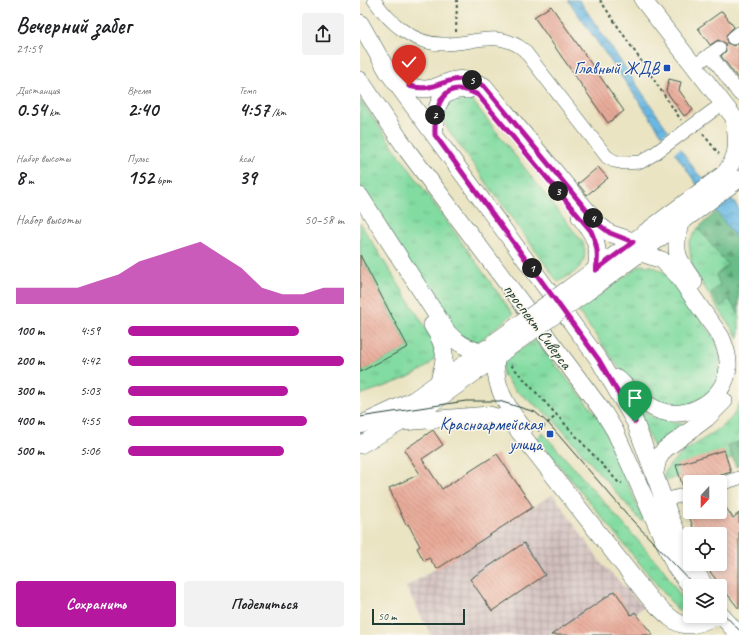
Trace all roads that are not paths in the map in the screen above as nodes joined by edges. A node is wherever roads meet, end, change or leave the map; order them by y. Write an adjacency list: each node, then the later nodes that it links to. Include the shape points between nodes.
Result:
1 (374, 0): 8 (lane, via 382,12 404,33 424,41 444,45 500,38 517,44 607,157 614,161 640,162 689,128)
2 (643, 0): 4 (main road)
3 (360, 23): 5 (main road, проспект Сиверса)
4 (694, 66): 7 (lane, via 714,51); 8 (main road)
5 (388, 72): 9 (main road, проспект Сиверса); 14 (main road, via 409,86 419,89 461,78 473,80 484,86 598,224)
6 (363, 86): 28 (main road, проспект Сиверса, via 407,150 604,413 615,432 674,566)
7 (739, 94)
8 (733, 114): 10 (main road, via 738,152)
9 (435, 135): 15 (main road, via 434,117 437,105 448,93 460,89 478,95 591,231 597,243 598,253); 17 (main road, проспект Сиверса)
10 (730, 174): 13 (main road)
11 (360, 196): 16 (main road, via 448,333 457,343 469,349)
12 (360, 210): 18 (main road, via 442,341 444,356)
13 (683, 215): 14 (main road); 22 (main road, via 676,242 678,254 686,270 728,329 734,344 737,368 725,400 707,418 664,450 658,459)
14 (637, 247): 15 (main road); 17 (main road, via 662,260 678,276 721,337 726,348 728,366 724,384 701,407 690,412 658,410 638,399)
15 (594, 276): 16 (main road, bridge)
16 (494, 350): 18 (main road); 19 (main road, via 421,411); 29 (main road, via 495,370 503,397 531,438 654,595)
17 (599, 360): 22 (main road, проспект Сиверса, via 635,422)
18 (438, 382): 20 (main road, via 414,400)
19 (402, 422): 21 (main road); 29 (main road, via 489,415 514,425 605,543 650,599)
20 (360, 425)
21 (360, 445)
22 (655, 472): 26 (main road, проспект Сиверса)
23 (739, 478): 24 (lane)
24 (727, 482)
25 (683, 495): 26 (lane)
26 (665, 500): 27 (main road, проспект Сиверса)
27 (683, 544)
28 (684, 579)
29 (662, 610): 32 (main road, via 674,623)
30 (727, 622): 33 (main road)
31 (705, 623): 32 (main road)
32 (694, 631)
33 (739, 635)

